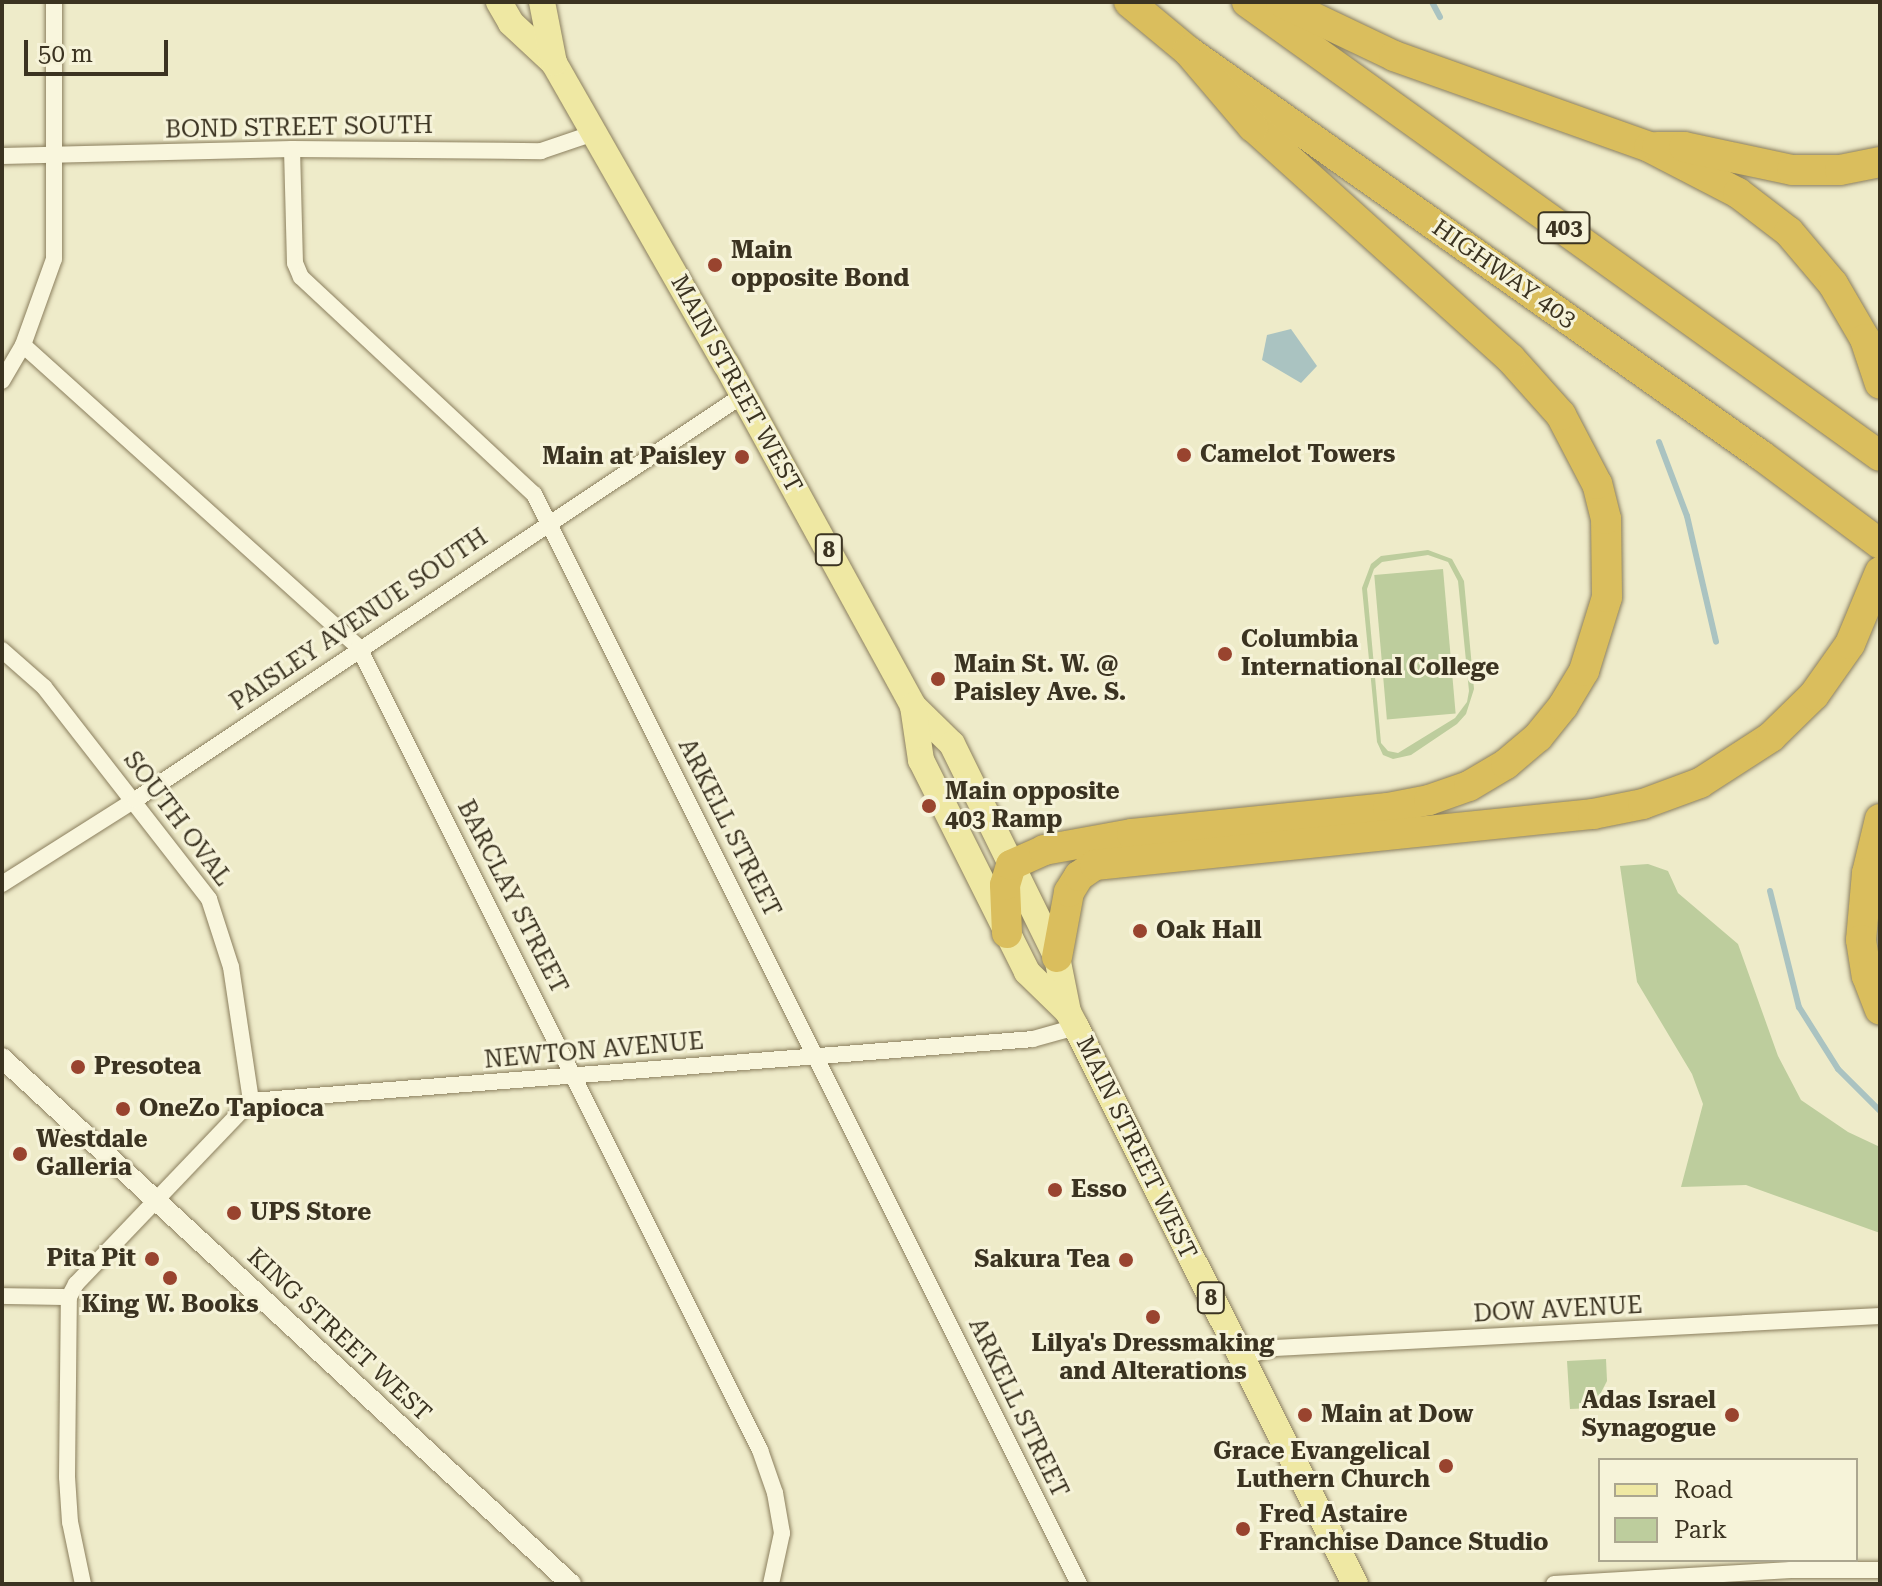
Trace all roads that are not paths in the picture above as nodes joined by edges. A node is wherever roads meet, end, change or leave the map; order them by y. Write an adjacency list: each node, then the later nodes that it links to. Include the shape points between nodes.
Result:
1 (54, 2): 13 (street)
2 (499, 2): 8 (main road, MAIN STREET WEST / 8, via 511,23)
3 (542, 2): 8 (main road, MAIN STREET WEST / 8)
4 (1129, 2): 7 (highway, HIGHWAY 403)
5 (1247, 2): 20 (highway, 403)
6 (1281, 2): 10 (highway, via 1394,56)
7 (1188, 51): 19 (highway, HIGHWAY 403); 29 (highway, via 1253,127 1510,358 1561,415 1582,449 1603,508 1607,597 1584,671 1563,706 1538,737 1469,786 1388,808 1132,834 1044,850)
8 (554, 63): 9 (main road, MAIN STREET WEST / 8)
9 (594, 133): 11 (street, BOND STREET SOUTH, via 541,151); 18 (main road, MAIN STREET WEST / 8)
10 (1649, 147): 14 (highway, via 1684,147 1792,170 1840,170); 17 (highway, via 1738,193 1789,232 1833,284 1865,339)
11 (292, 149): 13 (street, BOND STREET SOUTH); 21 (street, ARKELL STREET, via 295,263 301,277 534,494)
12 (2, 156): 13 (street, BOND STREET SOUTH)
13 (55, 156): 15 (street, via 54,259)
14 (1880, 162)
15 (23, 345): 16 (street); 24 (street, BARCLAY STREET)
16 (2, 381)
17 (1880, 384)
18 (743, 395): 21 (street, PAISLEY AVENUE SOUTH); 26 (main road, MAIN STREET WEST / 8)
19 (1762, 456): 22 (highway, HIGHWAY 403); 23 (highway)
20 (1880, 456)
21 (548, 522): 24 (street, PAISLEY AVENUE SOUTH); 35 (street, ARKELL STREET)
22 (1880, 544)
23 (1880, 570): 32 (highway, via 1850,644 1814,695 1734,764 1682,791 1593,814 1095,865 1069,892)
24 (359, 648): 27 (street, PAISLEY AVENUE SOUTH); 37 (street, BARCLAY STREET)
25 (2, 650): 27 (street, SOUTH OVAL, via 44,687)
26 (913, 706): 29 (main road, MAIN STREET WEST / 8, via 952,744); 31 (main road, MAIN STREET WEST / 8, via 921,760)
27 (135, 800): 30 (street, PAISLEY AVENUE SOUTH); 38 (street, SOUTH OVAL, via 209,899 223,933)
28 (1880, 819): 33 (highway, via 1867,873 1861,940)
29 (1011, 865): 31 (highway, via 1005,885); 32 (main road, MAIN STREET WEST / 8)
30 (2, 884)
31 (1007, 933): 34 (main road, MAIN STREET WEST / 8, via 1027,972)
32 (1057, 957): 34 (main road, MAIN STREET WEST / 8)
33 (1880, 1010)
34 (1072, 1020): 35 (street, NEWTON AVENUE, via 1033,1039); 43 (main road, MAIN STREET WEST / 8)
35 (817, 1056): 37 (street, NEWTON AVENUE); 48 (street, ARKELL STREET)
36 (2, 1058): 39 (street, KING STREET WEST)
37 (577, 1078): 38 (street, NEWTON AVENUE); 47 (street, BARCLAY STREET, via 760,1450 782,1533)
38 (251, 1101): 39 (street)
39 (155, 1199): 41 (street); 46 (street, KING STREET WEST)
40 (2, 1296): 41 (street)
41 (69, 1297): 45 (street, via 67,1477)
42 (1880, 1316): 43 (street, DOW AVENUE, via 1275,1348)
43 (1241, 1357): 49 (main road, MAIN STREET WEST / 8)
44 (1880, 1570): 50 (street)
45 (83, 1584)
46 (571, 1584)
47 (771, 1584)
48 (1079, 1584)
49 (1355, 1584)
50 (1554, 1584)

